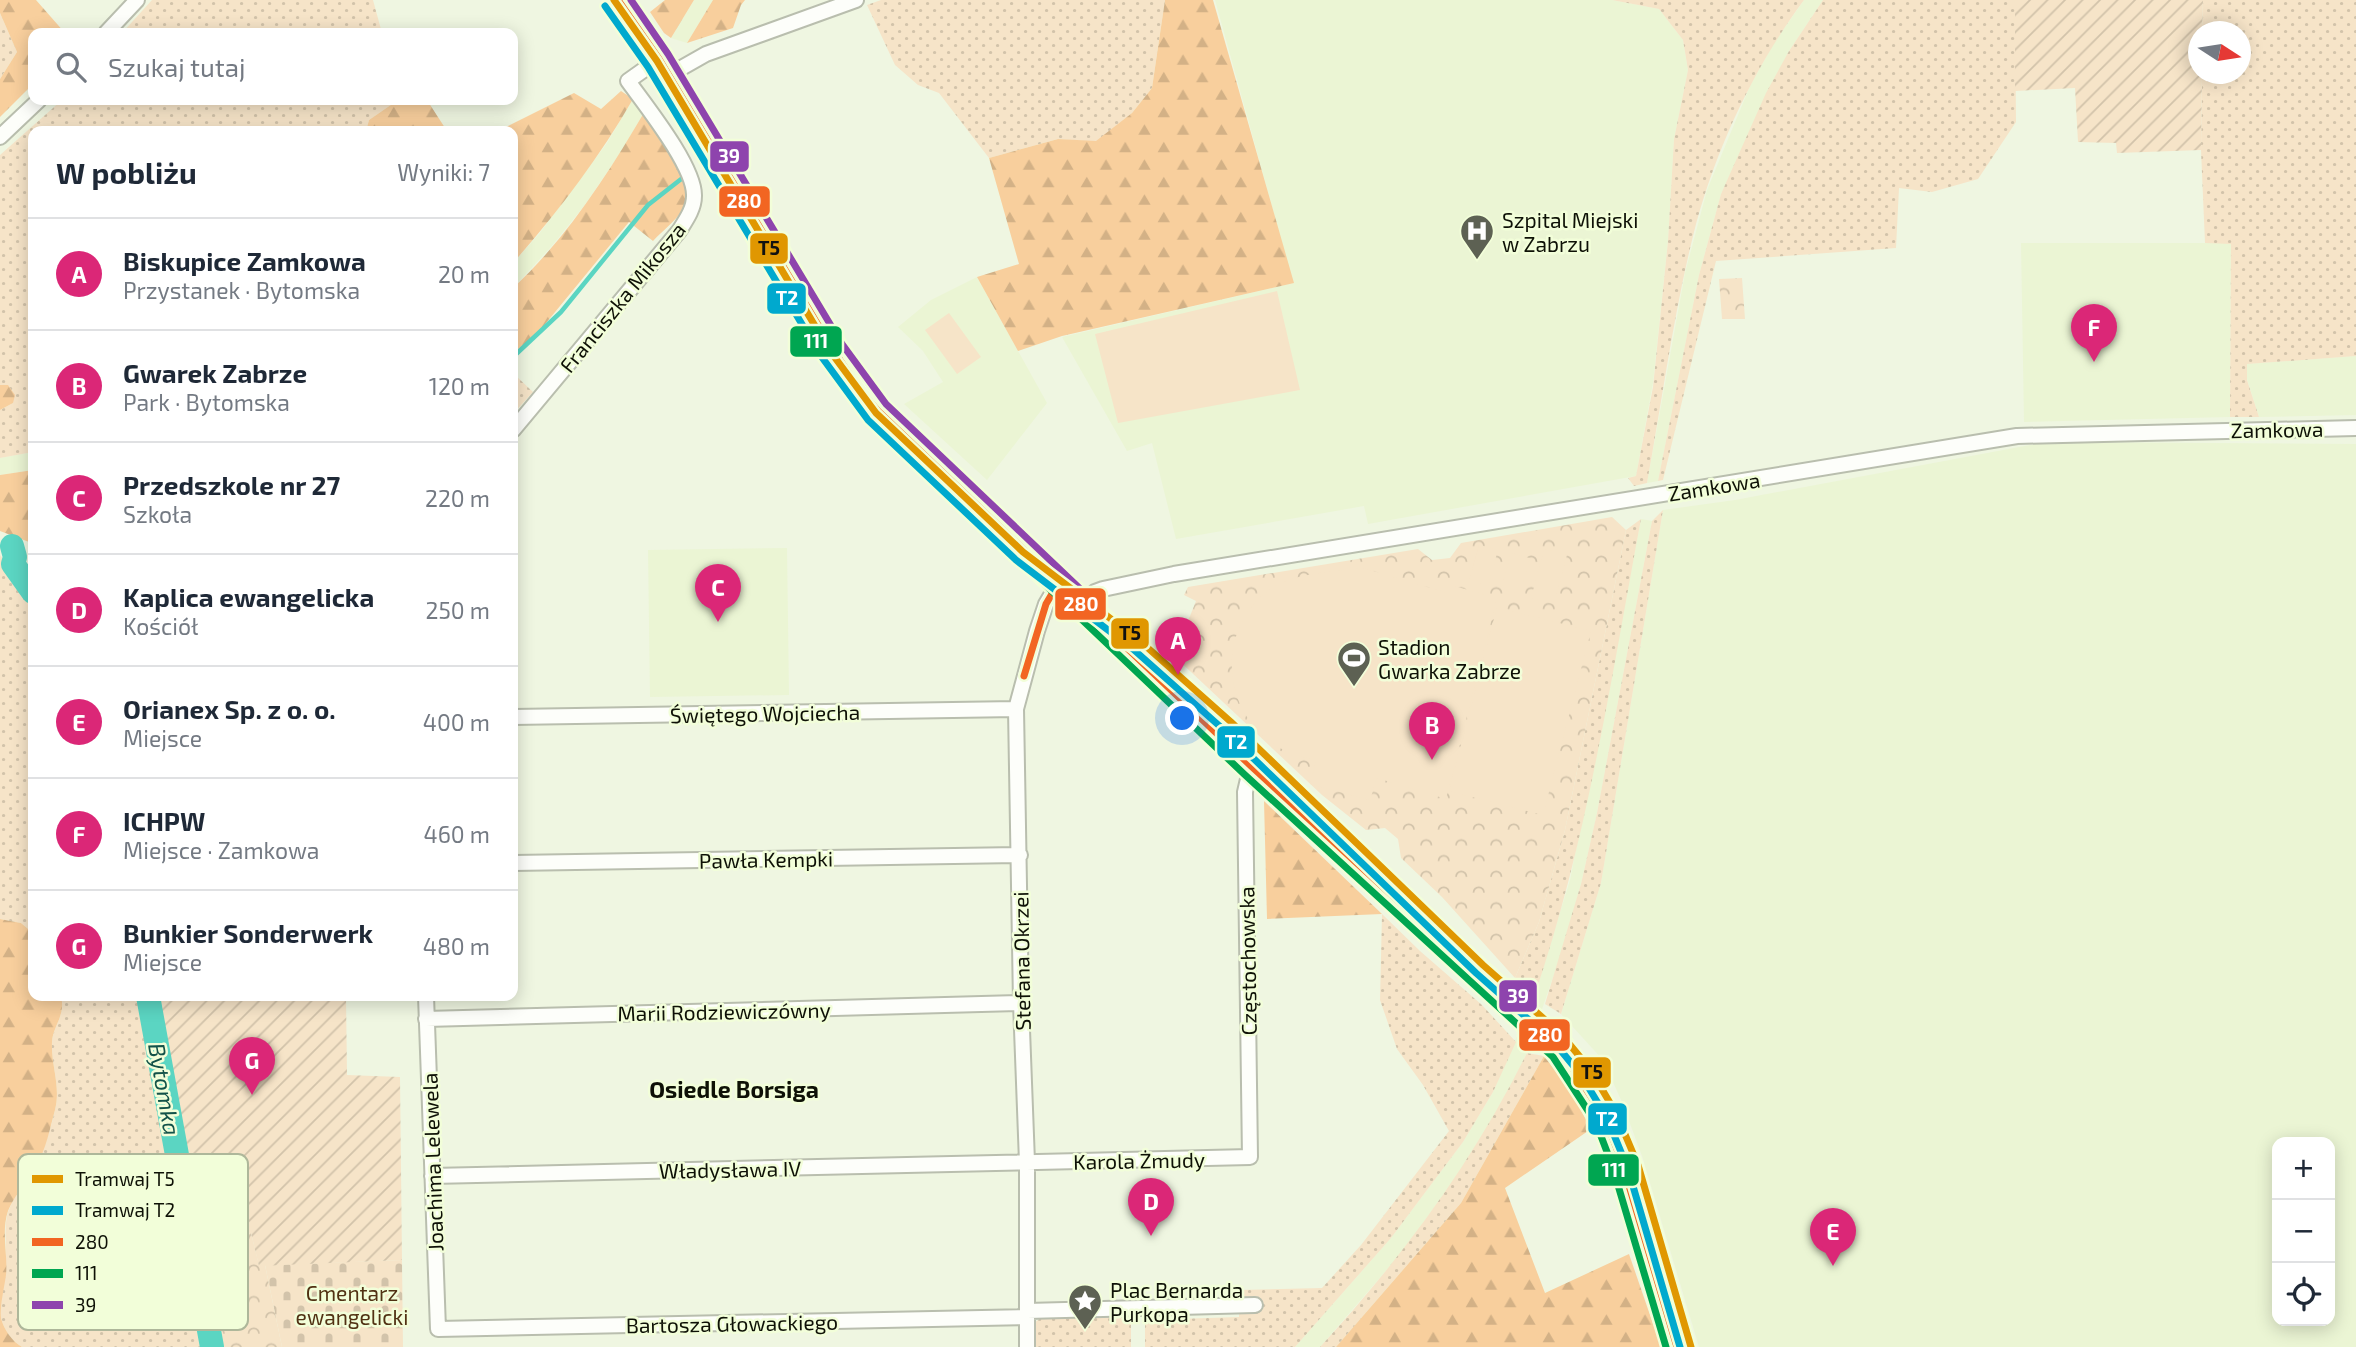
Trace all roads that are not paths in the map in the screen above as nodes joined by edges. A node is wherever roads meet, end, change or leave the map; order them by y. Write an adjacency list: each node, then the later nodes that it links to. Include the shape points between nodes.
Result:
1 (137, 0): 4 (street)
2 (618, 0): 5 (street)
3 (856, 0): 6 (street, via 706,54)
4 (111, 28)
5 (659, 58): 6 (street); 9 (street, Franciszka Mikosza, via 628,81 682,159 694,194 691,212)
6 (669, 75): 11 (street, via 861,391)
7 (34, 105): 8 (street)
8 (0, 137)
9 (518, 424)
10 (2356, 428): 12 (street, Zamkowa, via 2017,436 1163,576 1103,589)
11 (1059, 582): 12 (street); 13 (street, Stefana Okrzei, via 1046,604)
12 (1082, 604): 15 (street)
13 (1016, 709): 14 (street, Świętego Wojciecha); 16 (street, Stefana Okrzei)
14 (518, 717)
15 (1251, 766): 21 (street, Częstochowska, via 1245,792); 28 (street, via 1561,1050 1605,1118)
16 (1020, 855): 17 (street, Pawła Kempki); 19 (street, Stefana Okrzei)
17 (518, 863)
18 (426, 1001): 20 (street, Joachima Lelewela)
19 (1021, 1003): 20 (street, Marii Rodziewiczówny); 22 (street, Stefana Okrzei)
20 (426, 1019): 23 (street, Joachima Lelewela)
21 (1250, 1157): 22 (street, Karola Żmudy)
22 (1027, 1162): 23 (street, Władysława IV); 25 (street, Stefana Okrzei)
23 (432, 1176): 26 (street, Joachima Lelewela)
24 (1255, 1305): 25 (street)
25 (1027, 1314): 26 (street, Bartosza Głowackiego); 27 (street, Stefana Okrzei)
26 (438, 1329)
27 (1027, 1347)
28 (1677, 1347)

